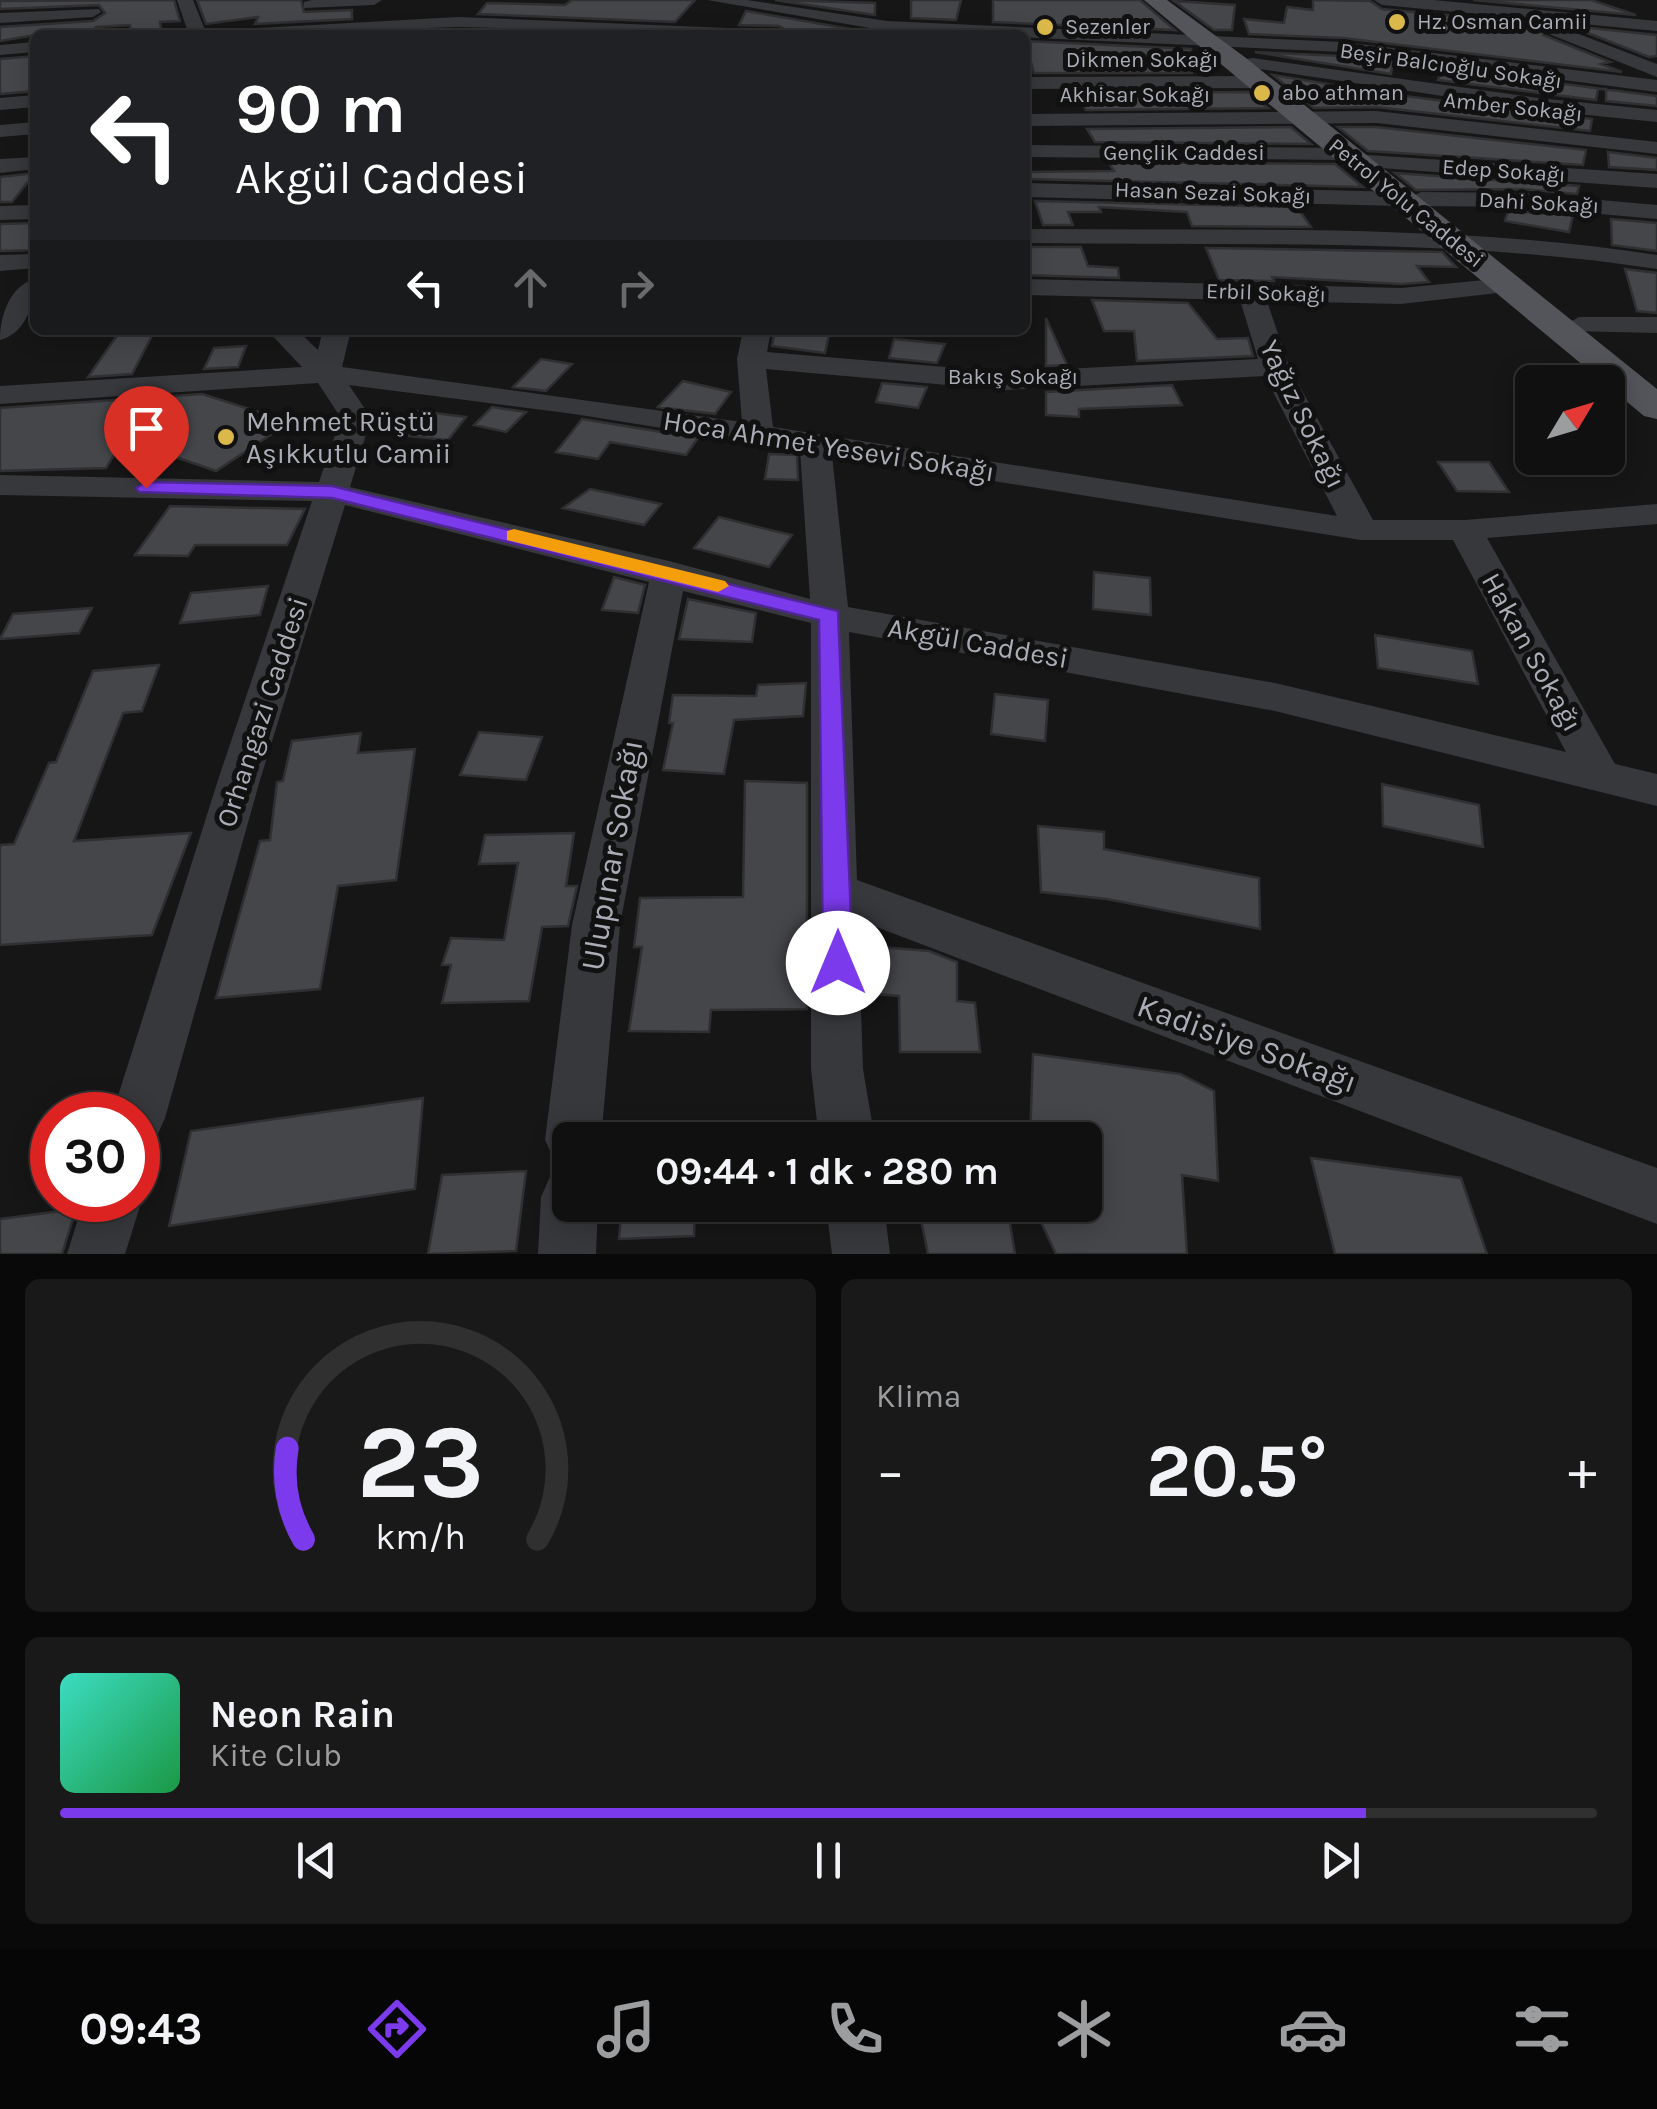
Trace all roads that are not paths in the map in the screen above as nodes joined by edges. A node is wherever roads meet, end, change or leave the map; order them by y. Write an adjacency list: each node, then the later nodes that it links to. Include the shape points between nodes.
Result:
1 (74, 0): 13 (street)
2 (185, 0): 25 (street)
3 (374, 0): 7 (street)
4 (474, 0): 24 (street)
5 (1382, 0): 8 (street)
6 (748, 1): 9 (street); 22 (street)
7 (309, 2): 26 (street)
8 (1430, 2): 14 (street); 34 (street)
9 (701, 6): 30 (street)
10 (988, 6): 23 (street)
11 (1627, 6): 16 (street)
12 (590, 9): 29 (street)
13 (93, 12): 17 (street); 18 (street)
14 (1511, 13): 20 (street); 39 (street)
15 (1180, 15): 33 (street); 37 (street); 38 (main road, Petrol Yolu Caddesi)
16 (1657, 17)
17 (0, 18)
18 (108, 26)
19 (886, 26): 22 (street); 23 (street); 31 (street)
20 (1657, 26)
21 (1335, 27): 34 (street)
22 (828, 28)
23 (987, 28): 32 (street)
24 (455, 29): 27 (street); 28 (street)
25 (196, 30)
26 (316, 30)
27 (409, 30)
28 (508, 30)
29 (561, 30)
30 (662, 30)
31 (898, 30)
32 (1005, 30)
33 (1030, 31)
34 (1456, 36): 37 (street)
35 (30, 47): 36 (street)
36 (0, 50)
37 (1478, 62): 41 (street)
38 (1250, 69): 40 (street, Dikmen Sokağı); 44 (street, Beşir Balcıoğlu Sokağı); 45 (main road, Petrol Yolu Caddesi)
39 (1657, 71)
40 (1033, 80): 47 (street)
41 (1657, 86)
42 (30, 101): 43 (street)
43 (0, 104)
44 (1657, 116)
45 (1313, 117): 47 (street, Akhisar Sokağı); 50 (street, Amber Sokağı, via 1376,117); 53 (main road, Petrol Yolu Caddesi)
46 (1030, 120): 47 (street, Akhisar Sokağı)
47 (1074, 120): 52 (street)
48 (30, 128): 49 (street)
49 (0, 131)
50 (1657, 148)
51 (1030, 152): 52 (street, Gençlik Caddesi)
52 (1086, 152): 53 (street, Gençlik Caddesi); 58 (street)
53 (1357, 159): 56 (street, Edep Sokağı); 59 (main road, Petrol Yolu Caddesi)
54 (30, 163): 55 (street)
55 (0, 166)
56 (1657, 180)
57 (1030, 190): 58 (street, Hasan Sezai Sokağı)
58 (1103, 190): 59 (street, Hasan Sezai Sokağı); 66 (street)
59 (1411, 199): 61 (street, Dahi Sokağı); 64 (main road, Petrol Yolu Caddesi)
60 (30, 212): 62 (street)
61 (1657, 212)
62 (0, 213)
63 (1030, 237): 66 (street)
64 (1464, 240): 66 (street); 67 (street); 70 (main road, Petrol Yolu Caddesi); 74 (main road, Petrol Yolu Caddesi)
65 (30, 261): 68 (street)
66 (1131, 262): 69 (street, Erbil Sokağı); 71 (street, Erbil Sokağı)
67 (1657, 262)
68 (0, 263)
69 (1030, 286)
70 (1506, 286): 71 (street, Erbil Sokağı, via 1401,296); 83 (main road, Petrol Yolu Caddesi)
71 (1252, 295): 79 (street, Yağız Sokağı)
72 (30, 296): 73 (street)
73 (11, 324)
74 (1579, 325): 75 (street); 81 (main road, Petrol Yolu Caddesi)
75 (1657, 325)
76 (286, 335): 80 (street, Orhangazi Caddesi)
77 (336, 335): 80 (street)
78 (754, 344): 79 (street, Bakış Sokağı, via 1004,381); 84 (street)
79 (1275, 367): 89 (street, Yağız Sokağı)
80 (326, 374): 82 (street, Hoca Ahmet Yesevi Sokağı); 84 (street, Hoca Ahmet Yesevi Sokağı); 87 (street, Orhangazi Caddesi, via 356,418)
81 (1657, 387)
82 (0, 396)
83 (1657, 408)
84 (758, 433): 85 (street, Hoca Ahmet Yesevi Sokağı)
85 (815, 446): 89 (street, Hoca Ahmet Yesevi Sokağı); 92 (street)
86 (3, 489): 87 (street, Akgül Caddesi)
87 (332, 492): 91 (street, Akgül Caddesi); 96 (street, Orhangazi Caddesi)
88 (1657, 514): 90 (street, Hoca Ahmet Yesevi Sokağı)
89 (1361, 530): 90 (street, Hoca Ahmet Yesevi Sokağı)
90 (1465, 530): 93 (street, Hakan Sokağı)
91 (669, 572): 92 (street, Akgül Caddesi); 97 (street, Ulupınar Sokağı, via 605,880)
92 (830, 616): 93 (street, Akgül Caddesi, via 1274,697); 95 (street)
93 (1598, 774): 94 (street, Akgül Caddesi)
94 (1657, 790)
95 (838, 892): 98 (street); 99 (street, Kadisiye Sokağı)
96 (146, 1092)
97 (574, 1122)
98 (844, 1122)
99 (1657, 1196)
100 (106, 1222): 103 (street)
101 (569, 1222): 104 (street)
102 (857, 1222): 105 (street)
103 (96, 1254)
104 (567, 1254)
105 (861, 1254)

